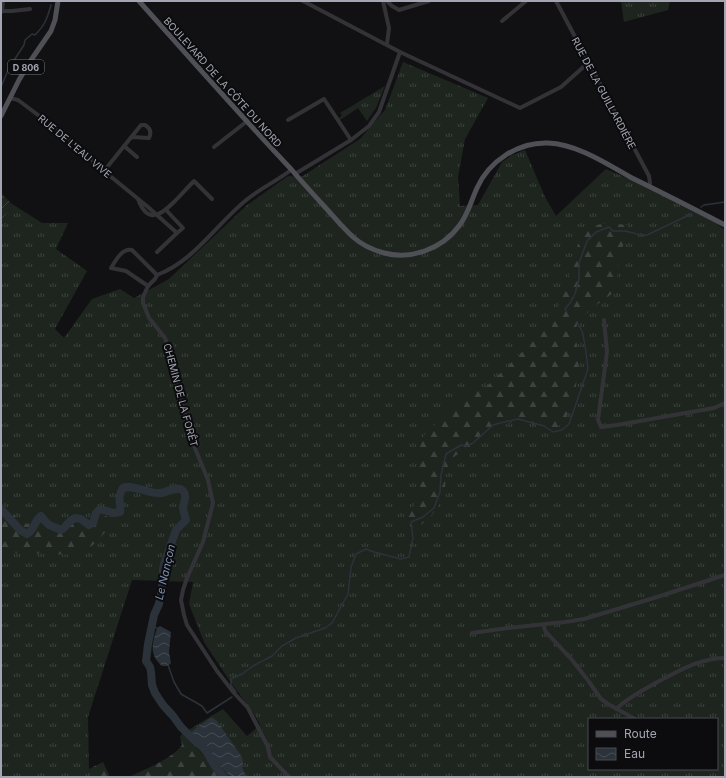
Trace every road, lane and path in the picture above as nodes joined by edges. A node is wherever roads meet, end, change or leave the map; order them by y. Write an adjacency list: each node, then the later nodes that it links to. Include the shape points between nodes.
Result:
1 (3, 1): 11 (street)
2 (58, 1): 16 (main road, D 806, via 51,31 29,63)
3 (139, 1): 19 (main road, BOULEVARD DE LA CÔTE DU NORD)
4 (303, 1): 13 (street)
5 (383, 1): 13 (street, via 389,28)
6 (387, 1): 7 (street, via 399,10)
7 (429, 1)
8 (526, 1): 12 (street)
9 (556, 1): 15 (street, RUE DE LA GUILLARDIÈRE)
10 (30, 9): 11 (street)
11 (1, 12)
12 (502, 21)
13 (387, 44): 14 (street)
14 (400, 52): 15 (street, via 520,108 561,87); 21 (street, via 379,112 369,126)
15 (589, 62): 28 (street, RUE DE LA GUILLARDIÈRE, via 649,176)
16 (10, 98): 17 (main road, D 806); 26 (street, RUE DE L'EAU VIVE, via 26,105 66,136)
17 (1, 116)
18 (288, 120): 21 (street, via 324,99)
19 (246, 122): 23 (street); 25 (main road, BOULEVARD DE LA CÔTE DU NORD)
20 (132, 137): 20 (street, via 141,125 145,125 151,131 149,138); 22 (street)
21 (351, 140): 27 (street)
22 (124, 146): 24 (street); 26 (street)
23 (214, 147)
24 (137, 157)
25 (291, 170): 27 (main road, BOULEVARD DE LA CÔTE DU NORD); 35 (street, CHEMIN DE LA FORÊT, via 246,200 189,256)
26 (104, 171): 31 (street, RUE DE L'EAU VIVE)
27 (295, 174): 28 (main road, BOULEVARD DE LA CÔTE DU NORD, via 355,239 386,254 404,255 428,250 450,236 460,226 484,176 502,158 523,146 547,143 574,149)
28 (649, 186): 32 (main road, BOULEVARD DE LA CÔTE DU NORD)
29 (212, 199): 30 (street, via 194,181)
30 (166, 210): 31 (street); 33 (street, via 183,228)
31 (158, 215): 33 (street, RUE DE L'EAU VIVE)
32 (725, 225)
33 (177, 233): 34 (street)
34 (157, 252)
35 (157, 275): 36 (street, CHEMIN DE LA FORÊT); 36 (street, via 130,249 126,249 110,268 126,271)
36 (148, 286): 45 (street, CHEMIN DE LA FORÊT, via 143,303 149,318 165,338 190,436 208,480 213,503 203,542 183,590 181,600 184,615 187,625 217,671 248,708 268,747 270,757)
37 (604, 320): 38 (street, via 607,352 598,420 601,427 714,408)
38 (725, 403)
39 (725, 575): 40 (street, via 584,619)
40 (543, 625): 41 (street); 43 (street, via 601,699)
41 (472, 633)
42 (725, 658): 43 (street, via 696,663 685,668 635,694)
43 (616, 709): 44 (street)
44 (633, 718)
45 (290, 777)

